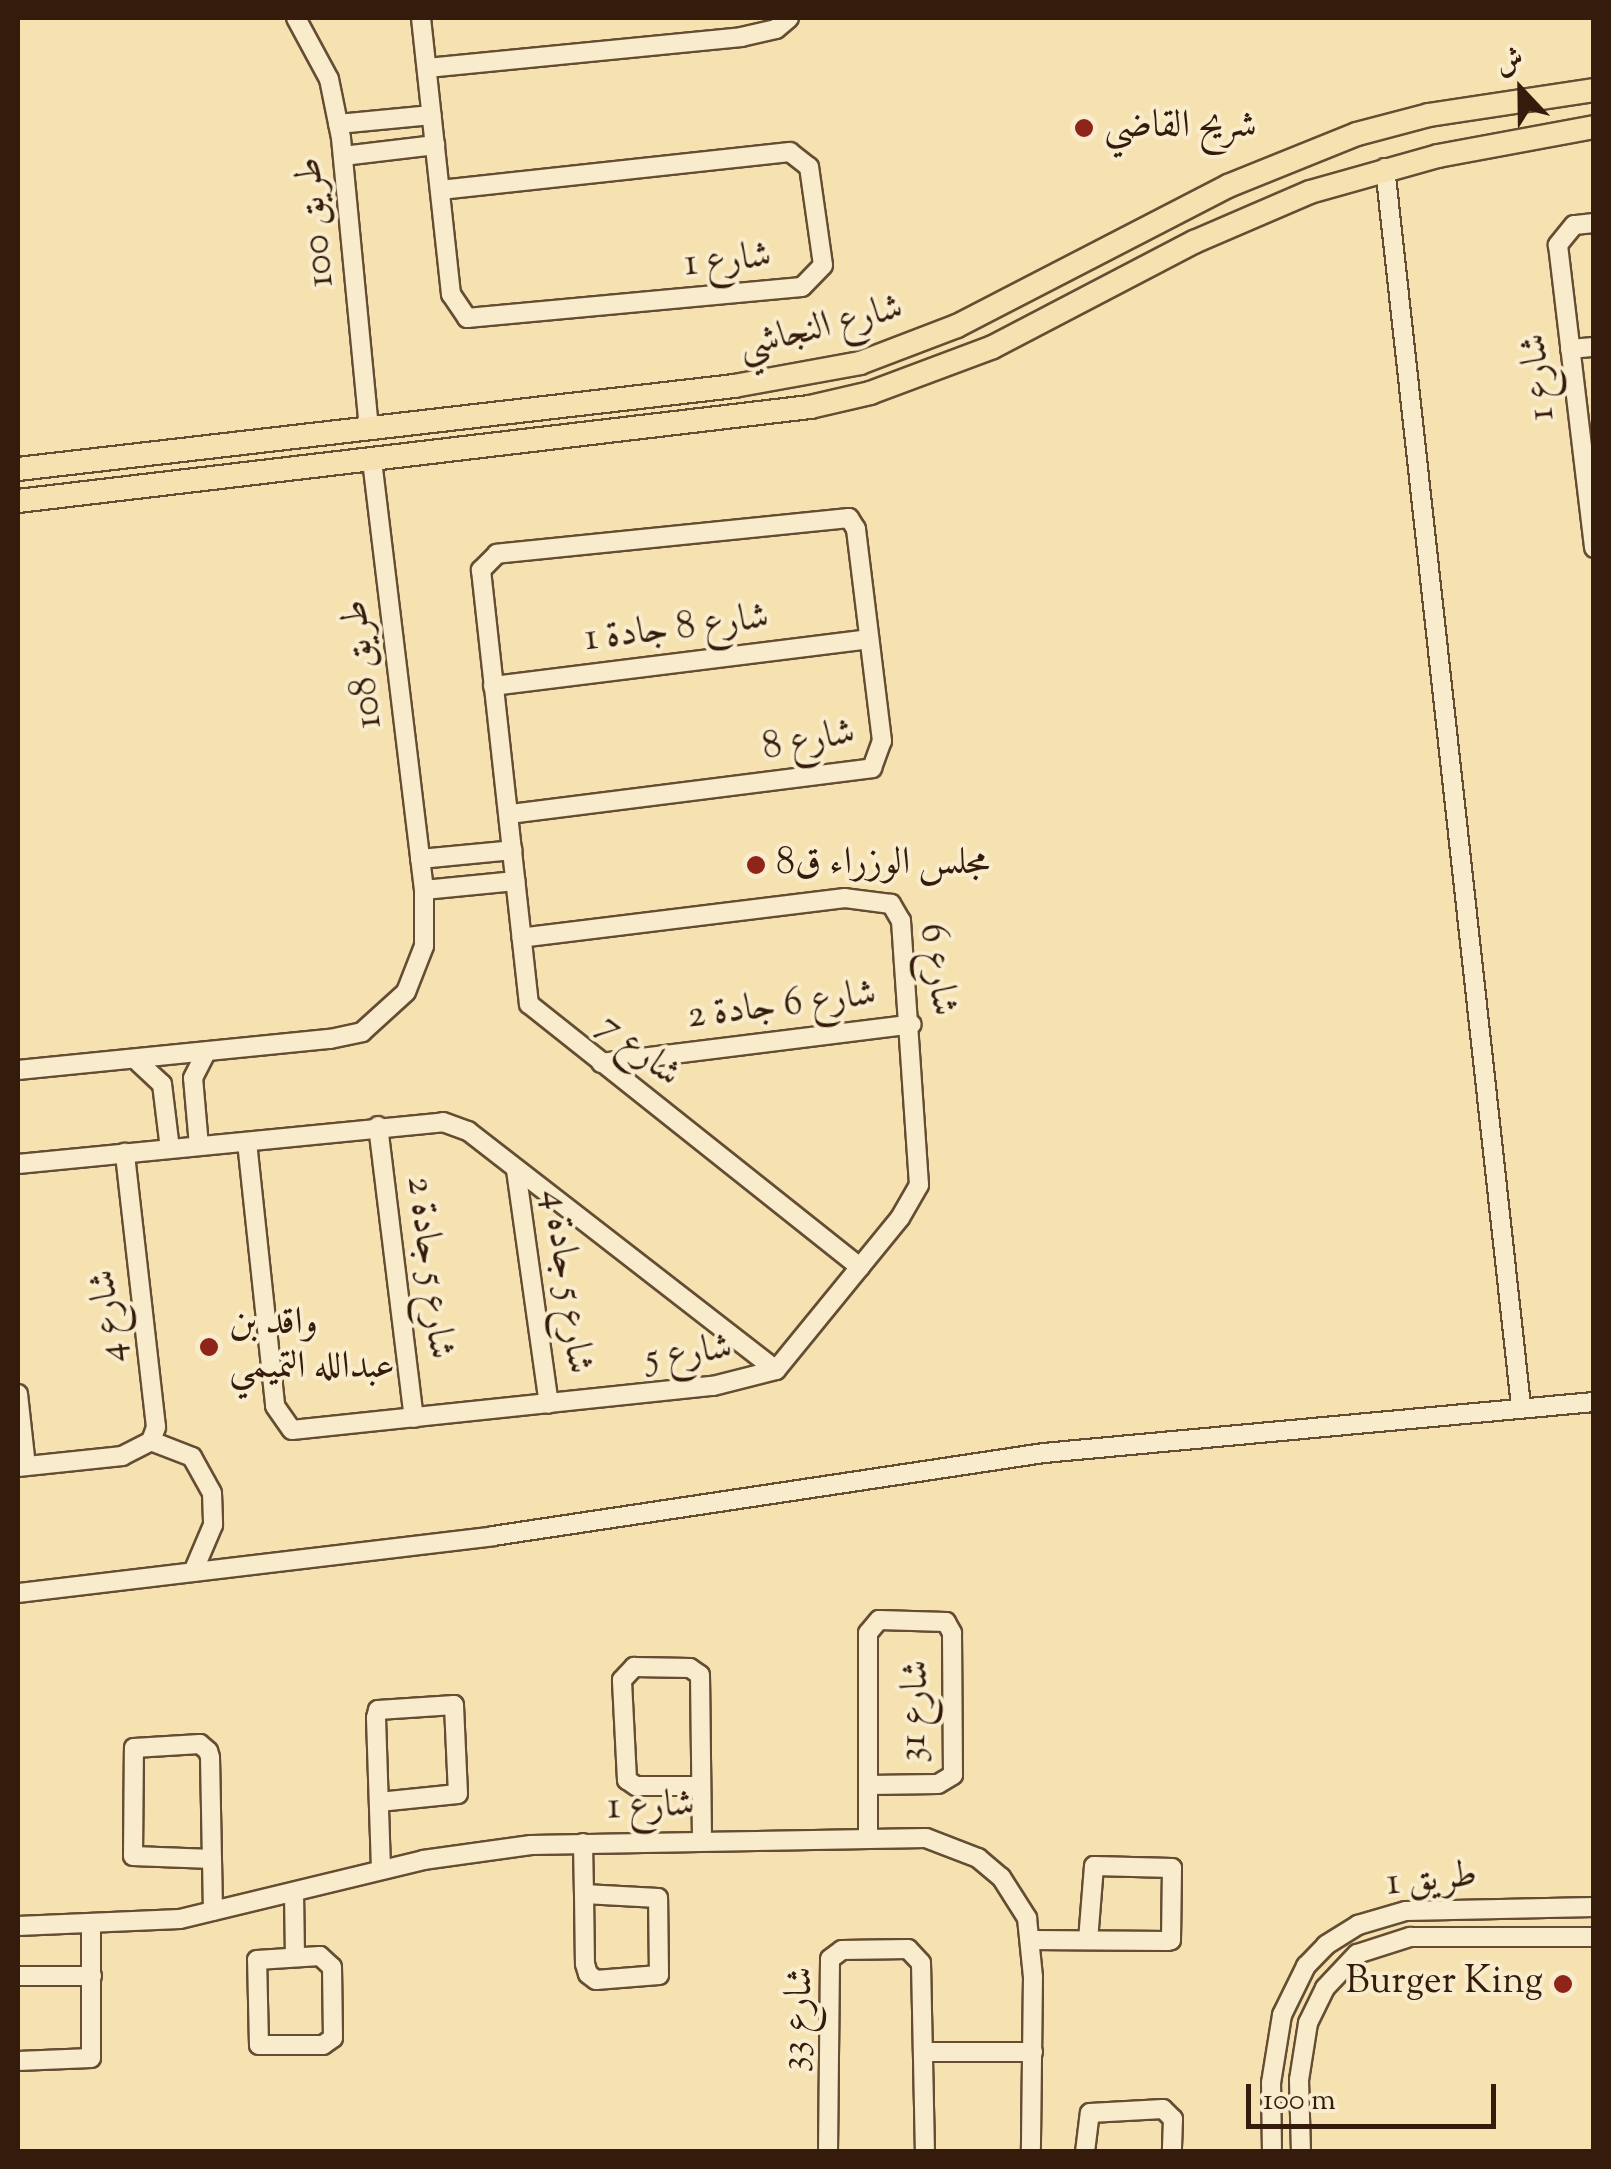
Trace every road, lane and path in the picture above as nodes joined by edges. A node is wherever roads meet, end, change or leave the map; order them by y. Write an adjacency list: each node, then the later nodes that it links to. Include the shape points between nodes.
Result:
1 (296, 18): 7 (street, طريق 100, via 329,79)
2 (421, 18): 4 (street)
3 (789, 18): 4 (street, via 776,29 741,37)
4 (426, 68): 6 (street)
5 (1594, 90): 16 (main road, شارع النجاشي, via 1429,115 1357,134 1228,186 957,326 860,362)
6 (432, 115): 7 (street); 9 (street)
7 (338, 124): 10 (street, طريق 100)
8 (1594, 127): 11 (main road, شارع النجاشي)
9 (434, 145): 10 (street); 12 (street)
10 (342, 156): 19 (street, طريق 100)
11 (1385, 168): 18 (main road, شارع النجاشي, via 1248,217 932,374 810,408); 51 (street)
12 (440, 190): 12 (street, شارع 1, via 451,294 467,318 802,287 824,265 809,167 790,152)
13 (1594, 223): 15 (street, شارع 1, via 1574,225 1558,244)
14 (1594, 347): 15 (street)
15 (1570, 349): 23 (street, شارع 1)
16 (654, 396): 17 (main road, شارع النجاشي); 18 (main road, via 646,407)
17 (603, 402): 19 (main road, شارع النجاشي); 20 (main road, via 619,417)
18 (655, 426): 20 (main road, شارع النجاشي)
19 (369, 430): 22 (main road, شارع النجاشي)
20 (612, 432): 21 (main road, شارع النجاشي)
21 (372, 462): 24 (main road, شارع النجاشي); 30 (street, طريق 108)
22 (18, 469)
23 (1589, 480): 25 (street, شارع 1)
24 (18, 501)
25 (1594, 548)
26 (870, 639): 27 (street, شارع 8 جادة 1); 27 (street, شارع 8, via 856,529 849,518 497,554 481,570); 28 (street, شارع 8, via 882,753 872,768)
27 (494, 686): 28 (street, شارع 8)
28 (510, 814): 29 (street, شارع 7)
29 (513, 850): 30 (street); 31 (street, شارع 7)
30 (420, 859): 32 (street, طريق 108)
31 (516, 881): 32 (street); 33 (street, شارع 7)
32 (424, 890): 35 (street, طريق 108, via 419,968 388,1014 362,1032 330,1039)
33 (522, 938): 34 (street, شارع 6, via 872,897 891,904 901,920); 37 (street, شارع 7, via 529,1004)
34 (912, 1024): 37 (street, شارع 6 جادة 2); 46 (street, شارع 6, via 919,1185)
35 (205, 1054): 36 (street, طريق 108); 41 (street, via 193,1078)
36 (137, 1060): 38 (street, طريق 108); 42 (street, via 162,1084)
37 (600, 1063): 46 (street, شارع 7)
38 (18, 1070)
39 (378, 1126): 40 (street, شارع 5); 45 (street, شارع 5, via 443,1122 468,1130); 52 (street, شارع 5 جادة 2)
40 (246, 1142): 41 (street, شارع 5); 52 (street, شارع 5, via 280,1419 292,1430)
41 (199, 1146): 42 (street, شارع 5)
42 (170, 1149): 43 (street, شارع 5)
43 (125, 1153): 44 (street); 53 (street, شارع 4, via 156,1427)
44 (18, 1164)
45 (516, 1170): 47 (street, شارع 5); 50 (street, شارع 5 جادة 4)
46 (860, 1268): 47 (street, شارع 6)
47 (776, 1370): 50 (street, شارع 5, via 712,1386)
48 (18, 1394): 54 (street)
49 (1594, 1402): 51 (street)
50 (549, 1404): 52 (street, شارع 5)
51 (1520, 1406): 55 (street, via 1044,1453 512,1533)
52 (414, 1418)
53 (152, 1440): 54 (street, via 122,1456); 55 (street, via 192,1456 212,1493 213,1524)
54 (22, 1466)
55 (193, 1572): 56 (street)
56 (18, 1593)
57 (869, 1785): 57 (street, شارع 31, via 872,1624 946,1622 952,1633 953,1775 938,1784); 60 (street, شارع 31)
58 (702, 1786): 58 (street, via 698,1670 634,1667 622,1680 626,1780); 61 (street)
59 (380, 1802): 59 (street, via 378,1710 454,1705 458,1794); 64 (street)
60 (868, 1835): 61 (street, شارع 1); 72 (street, شارع 1, via 926,1838 978,1858 1020,1903)
61 (702, 1838): 62 (street, شارع 1)
62 (584, 1843): 64 (street, شارع 1, via 479,1850); 66 (street)
63 (212, 1859): 63 (street, via 206,1747 134,1748 133,1856); 68 (street)
64 (380, 1870): 65 (street, شارع 1)
65 (294, 1893): 68 (street, شارع 1); 74 (street)
66 (584, 1894): 66 (street, via 591,1977 659,1976 658,1898)
67 (1594, 1907): 85 (street, طريق 1, via 1406,1911 1358,1925 1326,1945 1306,1966 1282,2016 1271,2083)
68 (213, 1912): 69 (street, شارع 1)
69 (90, 1924): 70 (street, شارع 1); 76 (street)
70 (18, 1926)
71 (1594, 1937): 86 (street, طريق 1, via 1410,1937 1357,1954 1325,1988 1308,2023 1299,2080)
72 (1032, 1940): 73 (street); 78 (street, شارع 1)
73 (1088, 1940): 73 (street, via 1171,1940 1170,1866 1094,1866)
74 (295, 1956): 74 (street, via 266,1956 254,1964 259,2045 323,2045 333,2038 332,1962)
75 (18, 1976): 76 (street)
76 (92, 1976): 79 (street, via 90,2058)
77 (924, 2052): 78 (street); 80 (street, شارع 33, via 916,1953 833,1954); 81 (street, شارع 33)
78 (1032, 2052): 82 (street, شارع 1)
79 (18, 2062)
80 (828, 2152)
81 (925, 2152)
82 (1032, 2152)
83 (1085, 2152): 84 (street, via 1086,2119 1093,2112 1164,2109 1173,2119)
84 (1172, 2152)
85 (1272, 2152)
86 (1301, 2152)

